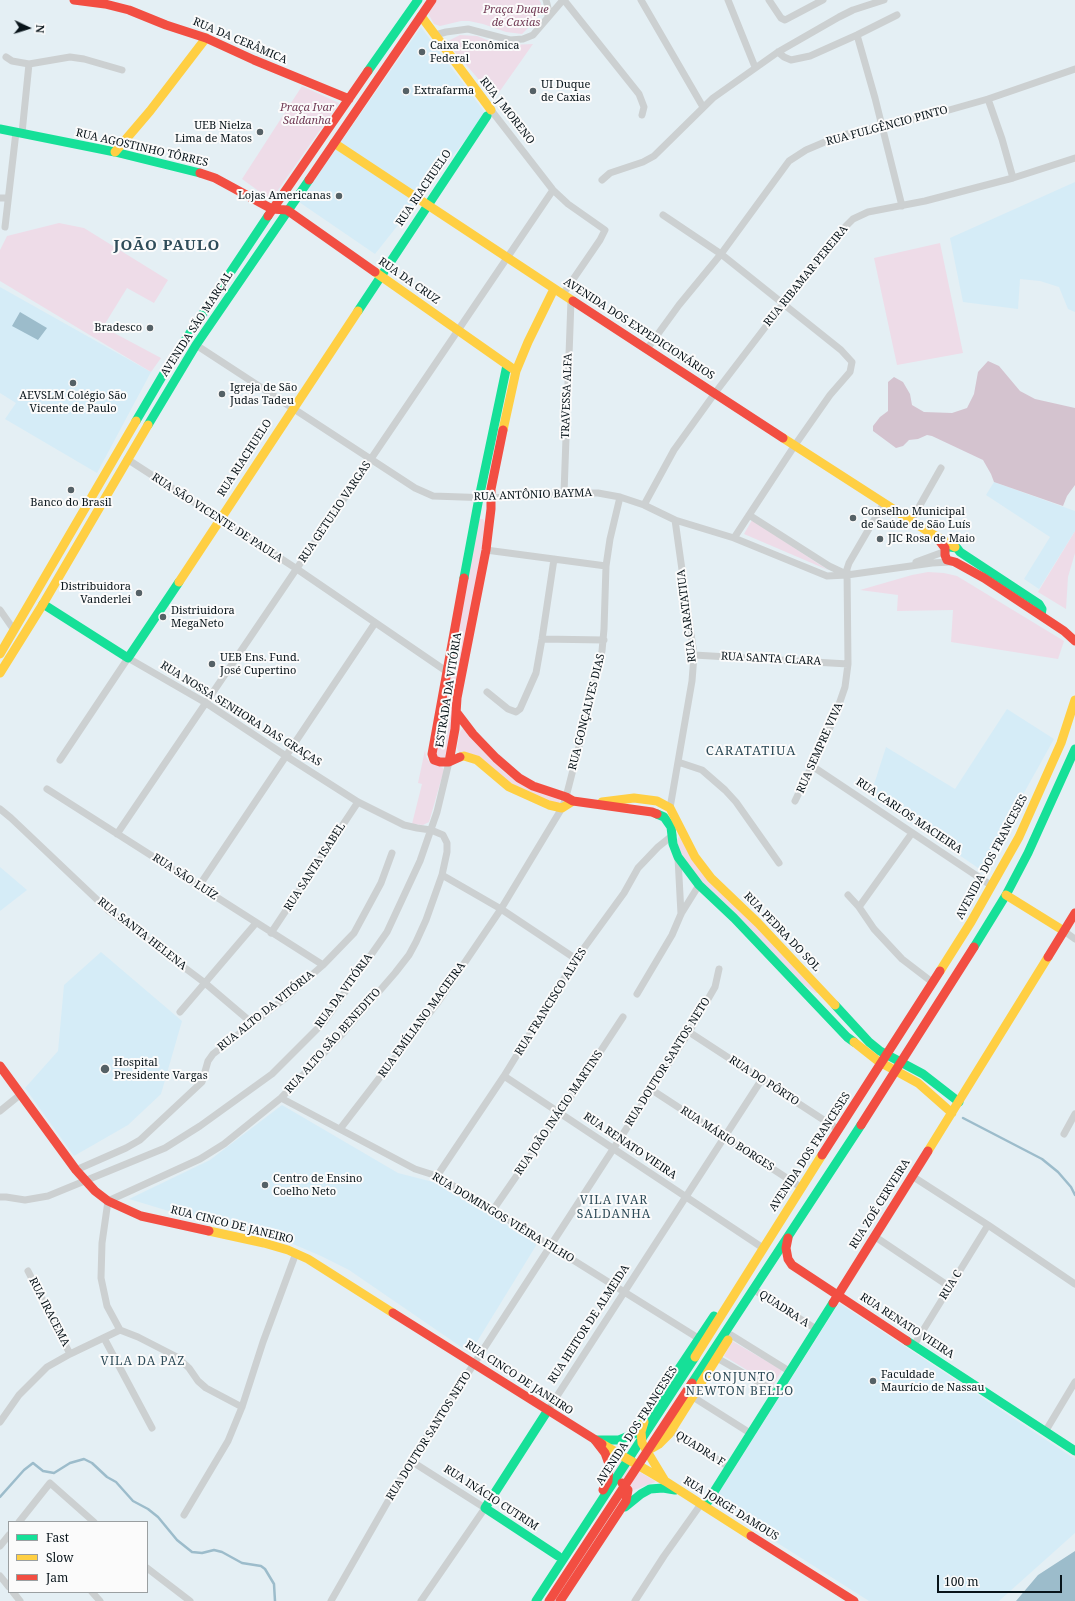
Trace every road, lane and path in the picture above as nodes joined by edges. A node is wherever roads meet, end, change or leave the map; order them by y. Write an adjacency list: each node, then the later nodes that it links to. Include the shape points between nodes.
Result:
1 (74, 0): 16 (street, RUA DA CERÂMICA, via 129,10)
2 (418, 0): 23 (street, AVENIDA SÃO MARÇAL)
3 (432, 0): 12 (street, AVENIDA SÃO MARÇAL)
4 (546, 0): 13 (street)
5 (563, 0): 13 (street); 27 (street, via 639,94 644,107)
6 (641, 0): 25 (street)
7 (728, 0): 20 (street)
8 (769, 0): 9 (street, via 780,17 785,20)
9 (823, 0)
10 (884, 0): 17 (street, via 839,16)
11 (897, 15): 15 (street)
12 (421, 16): 14 (street, RUA J MORENO); 31 (street, AVENIDA SÃO MARÇAL)
13 (548, 18): 14 (street, via 533,35 523,39 510,40 468,29)
14 (435, 35): 26 (street, RUA J MORENO)
15 (857, 35): 17 (street, via 799,59 787,59); 28 (street)
16 (206, 38): 23 (street, RUA DA CERÂMICA); 32 (street)
17 (778, 52): 20 (street)
18 (6, 57): 19 (street, via 12,61)
19 (29, 64): 22 (street, via 70,57); 30 (street)
20 (755, 67): 25 (street)
21 (1075, 69): 24 (street, RUA FULGÊNCIO PINTO)
22 (122, 70)
23 (349, 99): 41 (street, AVENIDA SÃO MARÇAL)
24 (988, 99): 28 (street, RUA FULGÊNCIO PINTO); 34 (street)
25 (703, 107): 35 (street, via 654,156 610,173)
26 (489, 113): 36 (street, RUA J MORENO); 39 (street, RUA RIACHUELO)
27 (642, 115)
28 (882, 127): 40 (street); 45 (street, RUA FULGÊNCIO PINTO, via 828,140 789,161)
29 (0, 129): 30 (street, RUA AGOSTINHO TÔRRES)
30 (19, 132): 32 (street, RUA AGOSTINHO TÔRRES); 38 (street)
31 (334, 143): 39 (street, AVENIDA DOS EXPEDICIONÁRIOS); 42 (street, AVENIDA SÃO MARÇAL)
32 (115, 152): 41 (street, RUA AGOSTINHO TÔRRES, via 204,173)
33 (1075, 158): 34 (street, RUA RIBAMAR PEREIRA)
34 (1013, 178): 40 (street, RUA RIBAMAR PEREIRA)
35 (602, 180)
36 (553, 190): 46 (street, RUA GETULIO VARGAS); 49 (street, RUA J MORENO, via 605,232)
37 (0, 198): 38 (street)
38 (8, 198): 44 (street)
39 (427, 205): 46 (street, AVENIDA DOS EXPEDICIONÁRIOS); 47 (street, RUA RIACHUELO)
40 (902, 206): 51 (street, RUA RIBAMAR PEREIRA, via 868,212 853,219)
41 (272, 209): 42 (street); 88 (street, AVENIDA SÃO MARÇAL, via 170,363)
42 (287, 210): 47 (street, RUA DA CRUZ); 53 (street, AVENIDA SÃO MARÇAL)
43 (663, 215): 45 (street)
44 (5, 227)
45 (721, 254): 51 (street); 54 (street, RUA FULGÊNCIO PINTO)
46 (507, 258): 48 (street, AVENIDA DOS EXPEDICIONÁRIOS); 52 (street, RUA GETULIO VARGAS)
47 (380, 275): 52 (street, RUA DA CRUZ); 58 (street, RUA RIACHUELO)
48 (554, 288): 49 (street, AVENIDA DOS EXPEDICIONÁRIOS); 56 (street, ESTRADA DA VITÓRIA)
49 (563, 294): 50 (street, AVENIDA DOS EXPEDICIONÁRIOS)
50 (571, 300): 54 (street, AVENIDA DOS EXPEDICIONÁRIOS); 63 (street, TRAVESSA ALFA)
51 (783, 304): 57 (street, RUA RIBAMAR PEREIRA); 59 (street, via 841,350 853,364 846,378 830,395)
52 (458, 330): 55 (street, RUA DA CRUZ); 61 (street, RUA GETULIO VARGAS)
53 (196, 345): 58 (street, RUA ANTÔNIO BAYMA); 60 (street, AVENIDA SÃO MARÇAL)
54 (647, 349): 57 (street, AVENIDA DOS EXPEDICIONÁRIOS)
55 (507, 365): 56 (street, RUA DA CRUZ); 65 (street, ESTRADA DA VITÓRIA)
56 (516, 371): 66 (street, ESTRADA DA VITÓRIA)
57 (715, 393): 59 (street, AVENIDA DOS EXPEDICIONÁRIOS); 68 (street, RUA RIBAMAR PEREIRA, via 674,450)
58 (292, 408): 61 (street, RUA ANTÔNIO BAYMA); 70 (street, RUA RIACHUELO)
59 (795, 445): 67 (street, AVENIDA DOS EXPEDICIONÁRIOS); 69 (street)
60 (127, 459): 70 (street, RUA SÃO VICENTE DE PAULA); 84 (street, AVENIDA SÃO MARÇAL)
61 (371, 459): 65 (street, RUA ANTÔNIO BAYMA, via 424,493 442,497); 82 (street, RUA GETULIO VARGAS)
62 (941, 468): 72 (street)
63 (564, 493): 64 (street, RUA ANTÔNIO BAYMA, via 598,493); 66 (street, RUA ANTÔNIO BAYMA)
64 (620, 497): 68 (street, RUA ANTÔNIO BAYMA); 80 (street, RUA GONÇALVES DIAS)
65 (479, 498): 66 (street, RUA ANTÔNIO BAYMA); 96 (street, ESTRADA DA VITÓRIA)
66 (491, 498): 76 (street, ESTRADA DA VITÓRIA)
67 (884, 503): 72 (street, AVENIDA DOS EXPEDICIONÁRIOS); 83 (street, RUA SEMPRE VIVA, via 849,563)
68 (644, 505): 71 (street, RUA ANTÔNIO BAYMA)
69 (749, 515): 74 (street); 83 (street)
70 (220, 520): 82 (street, RUA SÃO VICENTE DE PAULA); 94 (street, RUA RIACHUELO)
71 (675, 520): 74 (street, RUA ANTÔNIO BAYMA); 93 (street, RUA CARATATIUA)
72 (912, 521): 73 (street, AVENIDA DOS EXPEDICIONÁRIOS)
73 (932, 534): 75 (street, AVENIDA DOS EXPEDICIONÁRIOS); 77 (street, AVENIDA DOS EXPEDICIONÁRIOS)
74 (734, 538): 83 (street, RUA ANTÔNIO BAYMA, via 827,576)
75 (958, 549): 77 (street, via 950,547); 79 (street, via 960,557); 86 (street, AVENIDA DOS EXPEDICIONÁRIOS, via 1039,604 1042,609)
76 (486, 550): 78 (street); 101 (street, ESTRADA DA VITÓRIA, via 457,698)
77 (946, 550): 79 (street, AVENIDA DOS EXPEDICIONÁRIOS, via 945,558); 81 (street, RUA ANTÔNIO BAYMA)
78 (554, 559): 80 (street); 89 (street)
79 (952, 562): 81 (street, RUA ANTÔNIO BAYMA); 86 (street, AVENIDA DOS EXPEDICIONÁRIOS, via 984,578)
80 (606, 566): 90 (street, RUA GONÇALVES DIAS)
81 (898, 569): 83 (street, RUA ANTÔNIO BAYMA)
82 (297, 570): 87 (street, RUA SÃO VICENTE DE PAULA); 100 (street, RUA GETULIO VARGAS)
83 (848, 575): 95 (street, RUA SEMPRE VIVA)
84 (43, 604): 94 (street, RUA NOSSA SENHORA DAS GRAÇAS); 97 (street, AVENIDA SÃO MARÇAL)
85 (0, 610): 88 (street)
86 (1041, 615): 91 (street, AVENIDA DOS EXPEDICIONÁRIOS)
87 (375, 623): 96 (street, RUA SÃO VICENTE DE PAULA); 103 (street)
88 (14, 630): 92 (street, AVENIDA SÃO MARÇAL)
89 (542, 639): 90 (street); 98 (street, via 536,673 519,711 508,709)
90 (604, 640): 109 (street, RUA GONÇALVES DIAS)
91 (1075, 641)
92 (0, 654)
93 (694, 655): 95 (street, RUA SANTA CLARA); 106 (street, RUA CARATATIUA)
94 (128, 658): 100 (street, RUA NOSSA SENHORA DAS GRAÇAS); 104 (street, RUA RIACHUELO)
95 (848, 664): 107 (street, RUA SEMPRE VIVA, via 842,699)
96 (446, 671): 105 (street, ESTRADA DA VITÓRIA, via 432,754 436,761)
97 (0, 673)
98 (487, 692)
99 (1075, 700): 127 (street, AVENIDA DOS FRANCESES, via 1043,785 1019,837)
100 (206, 704): 103 (street, RUA NOSSA SENHORA DAS GRAÇAS); 119 (street, RUA GETULIO VARGAS)
101 (457, 713): 105 (street, ESTRADA DA VITÓRIA); 109 (street, RUA PEDRA DO SOL, via 473,734 512,773 533,786)
102 (1075, 749): 129 (street, AVENIDA DOS FRANCESES)
103 (286, 756): 111 (street, RUA NOSSA SENHORA DAS GRAÇAS); 126 (street)
104 (60, 760)
105 (449, 762): 113 (street, via 457,757 472,758 483,764 509,787 543,803); 117 (street, RUA DA VITÓRIA)
106 (678, 762): 114 (street, RUA CARATATIUA); 123 (street, via 702,770 725,790)
107 (812, 766): 110 (street, RUA SEMPRE VIVA); 118 (street, RUA CARLOS MACIEIRA)
108 (47, 789): 119 (street, RUA SÃO LUÍZ)
109 (569, 799): 112 (street, RUA PEDRA DO SOL); 113 (street)
110 (796, 801)
111 (358, 802): 117 (street, RUA NOSSA SENHORA DAS GRAÇAS, via 404,825); 136 (street, RUA SANTA ISABEL)
112 (594, 803): 114 (street, RUA PEDRA DO SOL, via 634,798 657,801); 116 (street, RUA PEDRA DO SOL, via 656,813)
113 (562, 808): 131 (street)
114 (670, 808): 116 (street, RUA PEDRA DO SOL)
115 (0, 809): 142 (street, RUA SANTA HELENA, via 109,911)
116 (674, 823): 120 (street, RUA PEDRA DO SOL); 144 (street, RUA PEDRA DO SOL, via 711,878)
117 (431, 830): 124 (street, RUA ALTO SÃO BENEDITO, via 443,835 447,843); 169 (street, RUA DA VITÓRIA, via 420,861 387,932 324,1022 300,1048 254,1088 165,1148)
118 (912, 833): 127 (street, RUA CARLOS MACIEIRA); 130 (street)
119 (117, 834): 126 (street, RUA SÃO LUÍZ)
120 (673, 835): 122 (street, RUA PEDRA DO SOL); 138 (street, RUA FRANCISCO ALVES, via 638,868 624,893)
121 (392, 853): 139 (street, RUA ALTO DA VITÓRIA, via 381,883 354,933)
122 (678, 857): 125 (street, RUA PEDRA DO SOL); 133 (street)
123 (779, 863)
124 (442, 875): 131 (street); 155 (street, RUA ALTO SÃO BENEDITO, via 422,930 409,955 351,1025)
125 (698, 885): 133 (street); 143 (street, RUA PEDRA DO SOL, via 734,918)
126 (198, 886): 134 (street, RUA SÃO LUÍZ)
127 (992, 886): 141 (street, AVENIDA DOS FRANCESES)
128 (848, 895): 130 (street)
129 (1006, 895): 135 (street); 176 (street, AVENIDA DOS FRANCESES)
130 (859, 907): 141 (street, via 874,929 902,959)
131 (501, 909): 138 (street); 161 (street, RUA EMÍLIANO MACIEIRA, via 438,1002)
132 (1075, 913): 135 (street, RUA ZOÉ CERVEIRA)
133 (681, 914): 145 (street, via 672,935)
134 (256, 923): 136 (street, RUA SÃO LUÍZ); 142 (street)
135 (1064, 932): 137 (street); 156 (street, RUA ZOÉ CERVEIRA)
136 (271, 933): 139 (street, RUA SÃO LUÍZ)
137 (1075, 939)
138 (576, 959): 151 (street, RUA FRANCISCO ALVES)
139 (323, 965): 148 (street, RUA ALTO DA VITÓRIA, via 288,996)
140 (719, 969): 149 (street, RUA DOUTOR SANTOS NETO, via 715,988)
141 (932, 982): 162 (street, AVENIDA DOS FRANCESES)
142 (205, 983): 146 (street); 148 (street, RUA SANTA HELENA)
143 (802, 989): 144 (street, via 819,999); 158 (street, RUA PEDRA DO SOL, via 847,1037 878,1061 918,1083)
144 (824, 993): 156 (street, RUA PEDRA DO SOL, via 874,1047 923,1074)
145 (637, 994)
146 (180, 1012)
147 (623, 1017): 159 (street, RUA JOÃO INÁCIO MARTINS)
148 (252, 1022): 166 (street, RUA ALTO DA VITÓRIA, via 213,1054 208,1061 202,1082 140,1140)
149 (689, 1032): 152 (street, RUA DO PÔRTO); 153 (street, RUA DOUTOR SANTOS NETO)
150 (0, 1066): 154 (street, RUA CINCO DE JANEIRO)
151 (504, 1076): 159 (street, RUA RENATO VIEIRA); 167 (street, RUA FRANCISCO ALVES)
152 (762, 1079): 162 (street, RUA DO PÔRTO); 164 (street, RUA HEITOR DE ALMEIDA)
153 (652, 1090): 164 (street, RUA MÁRIO BORGES); 165 (street, RUA DOUTOR SANTOS NETO)
154 (21, 1094): 157 (street); 166 (street, RUA CINCO DE JANEIRO)
155 (281, 1098): 161 (street, RUA DOMINGOS VIÊIRA FILHO); 173 (street, RUA ALTO SÃO BENEDITO, via 243,1130 200,1159)
156 (959, 1102): 158 (street, RUA ZOÉ CERVEIRA)
157 (0, 1111)
158 (952, 1113): 168 (street, RUA ZOÉ CERVEIRA)
159 (560, 1114): 165 (street, RUA RENATO VIEIRA); 174 (street, RUA JOÃO INÁCIO MARTINS)
160 (1075, 1114): 163 (street)
161 (340, 1129): 167 (street, RUA DOMINGOS VIÊIRA FILHO, via 415,1169)
162 (839, 1130): 170 (street, AVENIDA DOS FRANCESES)
163 (1064, 1134)
164 (725, 1138): 170 (street, RUA MÁRIO BORGES); 171 (street, RUA HEITOR DE ALMEIDA)
165 (613, 1149): 171 (street, RUA RENATO VIEIRA); 178 (street, RUA DOUTOR SANTOS NETO)
166 (76, 1170): 169 (street, RUA CINCO DE JANEIRO)
167 (437, 1176): 174 (street, RUA DOMINGOS VIÊIRA FILHO)
168 (912, 1176): 175 (street); 177 (street, RUA ZOÉ CERVEIRA)
169 (85, 1180): 172 (street, via 48,1196 25,1200); 173 (street, RUA CINCO DE JANEIRO)
170 (802, 1188): 179 (street, AVENIDA DOS FRANCESES)
171 (686, 1197): 179 (street, RUA RENATO VIEIRA); 185 (street, RUA HEITOR DE ALMEIDA)
172 (0, 1198)
173 (108, 1201): 180 (street, RUA CINCO DE JANEIRO, via 141,1216 235,1236); 188 (street, via 102,1243 101,1278 107,1306)
174 (493, 1210): 178 (street, RUA DOMINGOS VIÊIRA FILHO)
175 (988, 1224): 182 (street); 183 (street, RUA C)
176 (788, 1236): 184 (street, AVENIDA DOS FRANCESES); 186 (street, RUA RENATO VIEIRA, via 787,1252 792,1265)
177 (874, 1236): 183 (street); 186 (street, RUA ZOÉ CERVEIRA)
178 (550, 1245): 185 (street, RUA DOMINGOS VIÊIRA FILHO); 195 (street, RUA DOUTOR SANTOS NETO)
179 (763, 1248): 191 (street, AVENIDA DOS FRANCESES)
180 (296, 1253): 195 (street, RUA CINCO DE JANEIRO); 200 (street)
181 (28, 1271): 193 (street, RUA IRACEMA)
182 (1075, 1284)
183 (950, 1287): 192 (street, RUA C)
184 (753, 1289): 187 (street, QUADRA A); 189 (street); 237 (street, AVENIDA DOS FRANCESES)
185 (625, 1292): 191 (street, RUA DOMINGOS VIÊIRA FILHO); 201 (street, RUA HEITOR DE ALMEIDA)
186 (837, 1294): 187 (street, RUA ZOÉ CERVEIRA); 192 (street, RUA RENATO VIEIRA)
187 (816, 1329): 196 (street, RUA ZOÉ CERVEIRA)
188 (120, 1330): 190 (street); 200 (street, via 177,1357 206,1388)
189 (731, 1335): 194 (street); 196 (street)
190 (104, 1338): 193 (street); 204 (street)
191 (702, 1340): 203 (street); 236 (street, AVENIDA DOS FRANCESES)
192 (914, 1345): 206 (street, RUA RENATO VIEIRA)
193 (70, 1354): 202 (street, via 41,1372 19,1395)
194 (717, 1358): 198 (street); 199 (street)
195 (474, 1364): 201 (street, RUA CINCO DE JANEIRO); 211 (street, RUA DOUTOR SANTOS NETO)
196 (790, 1371): 198 (street, RUA ZOÉ CERVEIRA)
197 (1075, 1382): 206 (street)
198 (776, 1392): 207 (street, RUA ZOÉ CERVEIRA)
199 (692, 1396): 205 (street); 207 (street)
200 (242, 1407): 219 (street, via 228,1441)
201 (548, 1410): 208 (street, RUA CINCO DE JANEIRO); 217 (street, RUA HEITOR DE ALMEIDA)
202 (0, 1422)
203 (644, 1422): 208 (street, via 636,1432 626,1438 616,1441); 209 (street, via 640,1432)
204 (152, 1428)
205 (671, 1430): 209 (street, via 656,1446 647,1448); 212 (street, QUADRA F)
206 (1045, 1432): 210 (street, RUA RENATO VIEIRA)
207 (750, 1433): 212 (street, RUA ZOÉ CERVEIRA)
208 (595, 1440): 213 (street, RUA JORGE DAMOUS); 214 (street, via 608,1460)
209 (642, 1443): 213 (street)
210 (1075, 1451)
211 (411, 1461): 217 (street, RUA INÁCIO CUTRIM); 233 (street, RUA DOUTOR SANTOS NETO)
212 (729, 1467): 216 (street, RUA ZOÉ CERVEIRA)
213 (665, 1481): 215 (street, RUA JORGE DAMOUS)
214 (606, 1486): 218 (street, via 616,1481 623,1483 627,1488 628,1496); 224 (street)
215 (680, 1491): 216 (street, RUA JORGE DAMOUS); 218 (street, via 650,1489)
216 (703, 1505): 239 (street, via 664,1556); 240 (street, RUA JORGE DAMOUS)
217 (484, 1508): 224 (street, RUA INÁCIO CUTRIM); 234 (street, RUA HEITOR DE ALMEIDA)
218 (620, 1511): 238 (street)
219 (184, 1515)
220 (22, 1521): 221 (street, via 50,1483)
221 (93, 1521)
222 (8, 1536): 223 (street)
223 (0, 1546)
224 (558, 1556): 235 (street)
225 (148, 1569): 232 (street)
226 (0, 1576): 227 (street)
227 (8, 1586)
228 (14, 1593): 230 (street)
229 (93, 1593): 231 (street)
230 (20, 1601)
231 (100, 1601)
232 (190, 1601)
233 (332, 1601)
234 (421, 1601)
235 (528, 1601)
236 (536, 1601)
237 (549, 1601)
238 (560, 1601)
239 (635, 1601)
240 (854, 1601)

